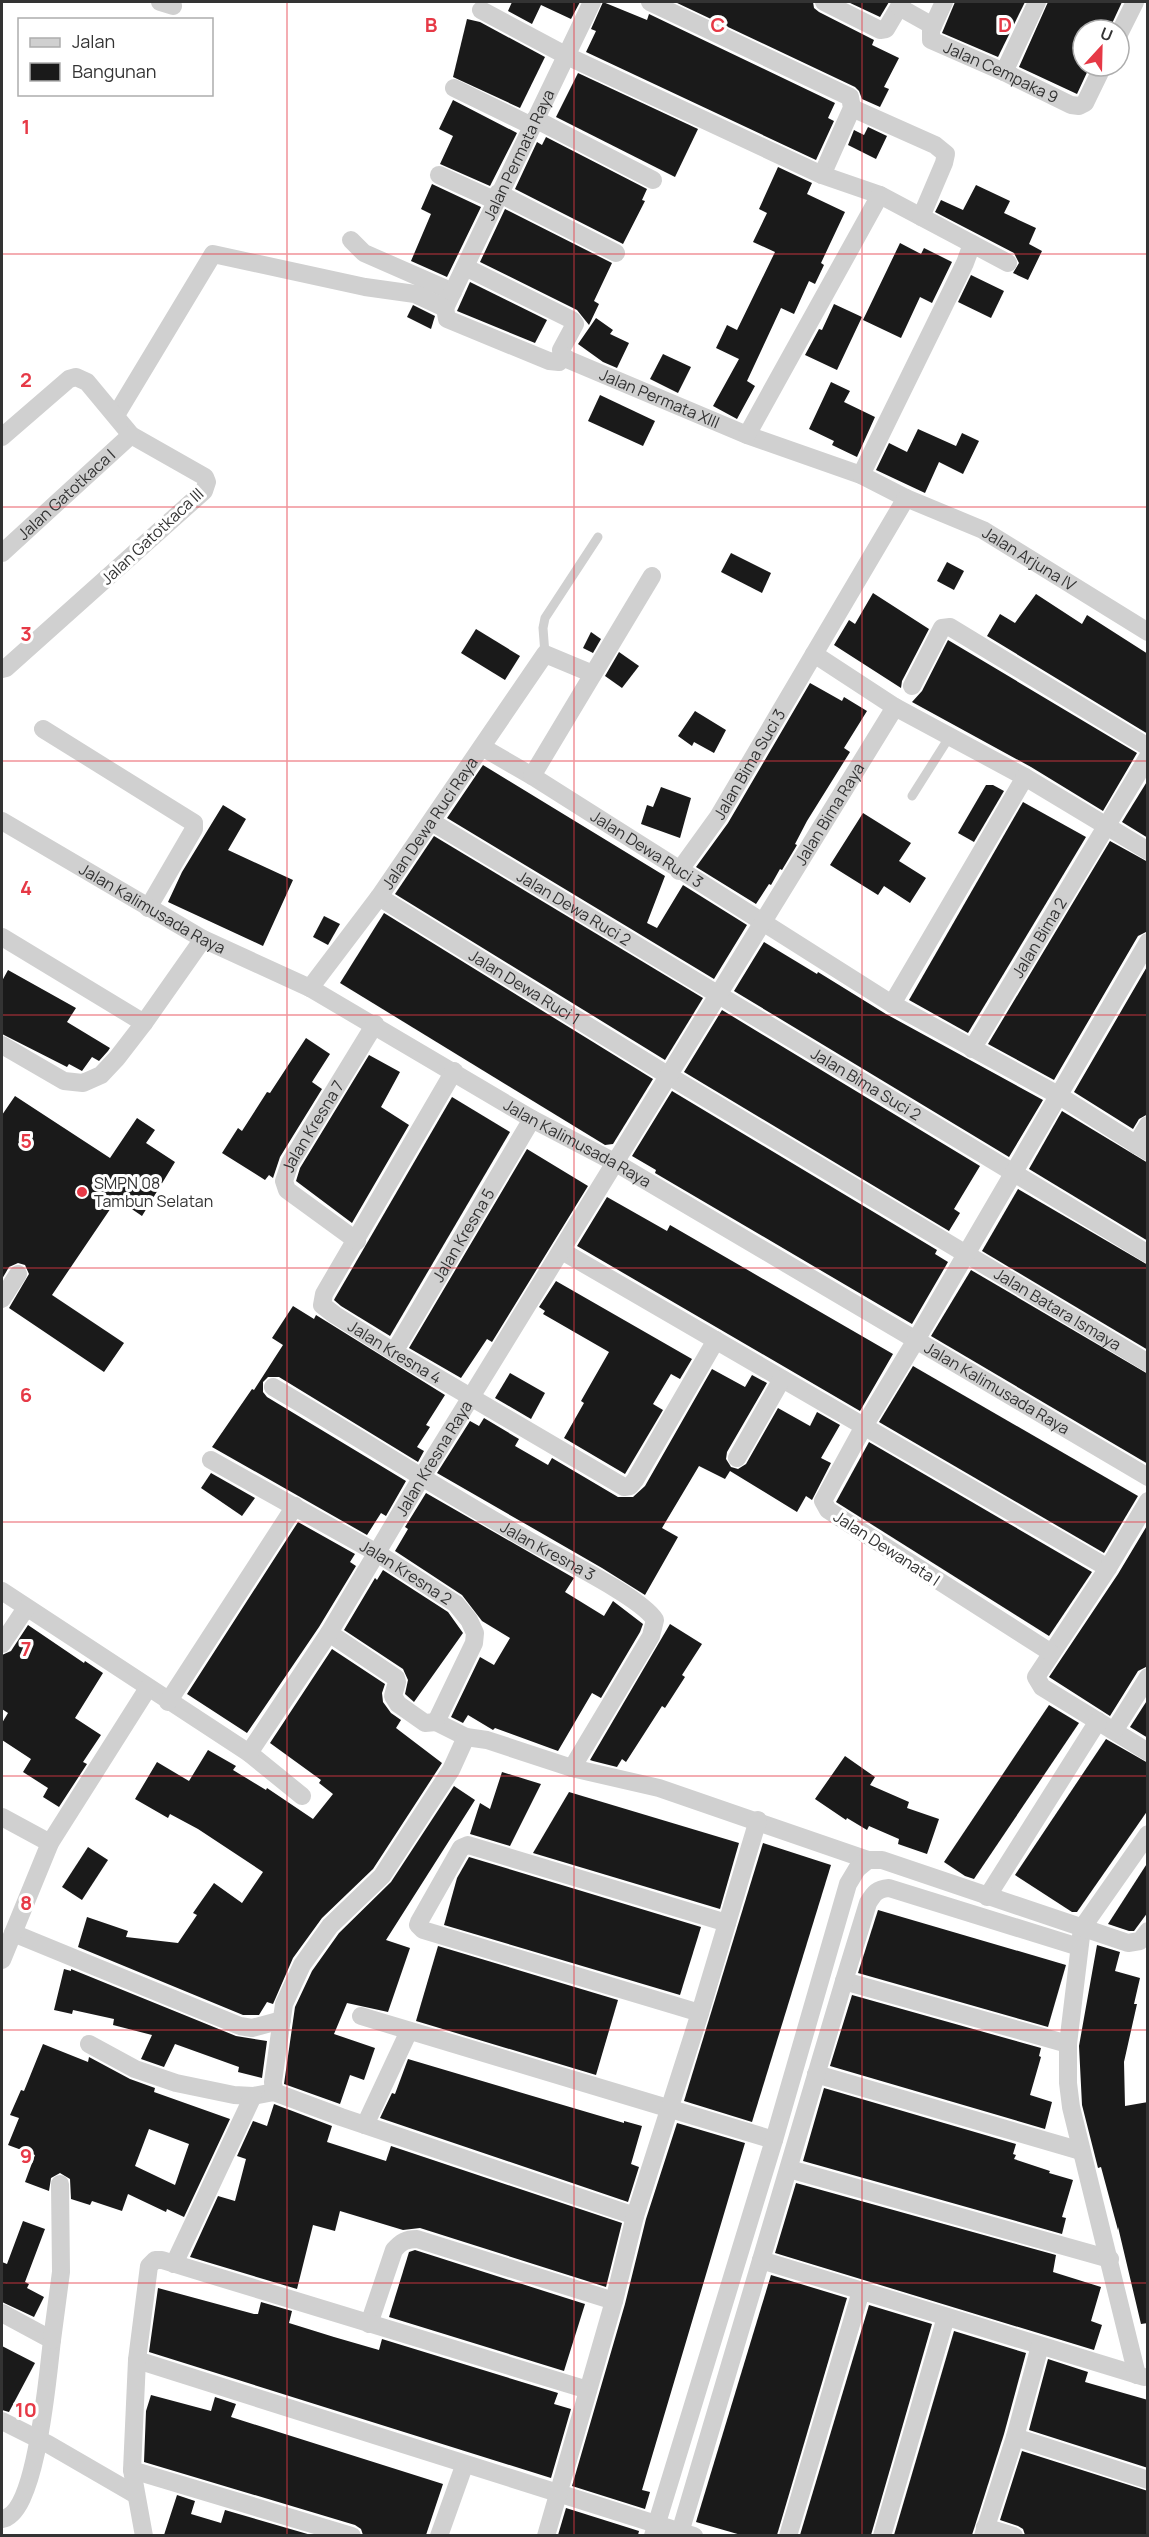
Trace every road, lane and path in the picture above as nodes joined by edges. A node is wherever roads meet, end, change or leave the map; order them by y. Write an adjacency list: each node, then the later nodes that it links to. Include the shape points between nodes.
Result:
1 (592, 2): 11 (street, Jalan Permata Raya)
2 (650, 2): 15 (street, via 850,98)
3 (824, 2): 7 (street, via 880,30 886,29)
4 (944, 2): 10 (street, Jalan Cempaka 9)
5 (1037, 2): 12 (street)
6 (1135, 2): 9 (street)
7 (901, 4): 10 (street)
8 (481, 10): 11 (street)
9 (1127, 18)
10 (933, 26): 12 (street, Jalan Cempaka 9, via 929,35 932,40)
11 (567, 56): 16 (street, Jalan Permata Raya); 18 (street)
12 (1004, 72): 13 (street, Jalan Cempaka 9, via 1071,105 1085,103)
13 (1097, 78)
14 (454, 88): 16 (street)
15 (852, 108): 18 (street); 22 (street, via 935,145 945,154)
16 (534, 123): 19 (street); 21 (street, Jalan Permata Raya)
17 (439, 175): 21 (street)
18 (822, 175): 20 (street)
19 (653, 180)
20 (880, 195): 22 (street); 32 (street)
21 (497, 197): 25 (street); 27 (street, Jalan Permata Raya)
22 (921, 217): 24 (street)
23 (351, 240): 28 (street, via 364,253)
24 (972, 244): 26 (street); 34 (street)
25 (616, 253)
26 (1008, 263)
27 (465, 267): 28 (street, Jalan Permata Raya); 29 (street, via 572,320 575,324)
28 (449, 300): 29 (street, via 447,319 463,327 549,361 559,362); 30 (street, via 365,287 213,254)
29 (562, 355): 32 (street, Jalan Permata XIII)
30 (116, 415): 31 (street, Jalan Gatotkaca III); 33 (street, Jalan Gatotkaca III, via 87,382 76,377)
31 (132, 435): 37 (street, Jalan Gatotkaca I); 42 (street, Jalan Gatotkaca III, via 205,477 207,487)
32 (747, 435): 34 (street, Jalan Permata XIII)
33 (2, 437)
34 (861, 475): 35 (street, Jalan Permata XIII)
35 (906, 498): 39 (street, Jalan Arjuna IV, via 983,530); 41 (street, Jalan Bima Suci 3)
36 (598, 537): 40 (lane, via 545,618)
37 (2, 553)
38 (652, 576): 43 (street)
39 (1148, 632)
40 (545, 654): 43 (street); 48 (street, Jalan Dewa Ruci Raya)
41 (814, 654): 45 (street); 58 (street, Jalan Bima Suci 3, via 718,817)
42 (2, 669)
43 (593, 674): 51 (street)
44 (912, 686): 49 (street, via 942,628 950,627)
45 (895, 706): 47 (street); 61 (street, Jalan Bima Raya)
46 (43, 729): 60 (street, via 194,823)
47 (950, 736): 52 (street); 53 (lane)
48 (482, 747): 51 (street, Jalan Dewa Ruci 3); 55 (street, Jalan Dewa Ruci Raya)
49 (1148, 747)
50 (1148, 757): 56 (street, Jalan Bima 2)
51 (532, 776): 58 (street, Jalan Dewa Ruci 3)
52 (1025, 777): 56 (street); 67 (street)
53 (912, 796)
54 (2, 821): 60 (street, Jalan Kalimusada Raya)
55 (432, 822): 59 (street, Jalan Dewa Ruci Raya); 66 (street, Jalan Dewa Ruci 2)
56 (1107, 826): 57 (street); 71 (street, Jalan Bima 2)
57 (1148, 851)
58 (679, 871): 61 (street, Jalan Dewa Ruci 3)
59 (380, 897): 65 (street, Jalan Dewa Ruci Raya); 73 (street, Jalan Dewa Ruci 1)
60 (148, 908): 63 (street, Jalan Kalimusada Raya)
61 (763, 922): 66 (street, Jalan Bima Raya); 67 (street, Jalan Dewa Ruci 3)
62 (2, 937): 68 (street)
63 (203, 939): 65 (street, Jalan Kalimusada Raya); 68 (street)
64 (1148, 942): 74 (street, Jalan Dewanata I)
65 (310, 988): 69 (street, Jalan Kalimusada Raya)
66 (718, 996): 73 (street, Jalan Bima Raya); 79 (street, Jalan Bima Suci 2)
67 (892, 1004): 71 (street, Jalan Dewa Ruci 3)
68 (144, 1023): 70 (street, via 101,1075 83,1083 64,1081)
69 (375, 1024): 72 (street, Jalan Kalimusada Raya); 80 (street, Jalan Kresna 7, via 290,1163 284,1181 287,1190)
70 (2, 1045)
71 (972, 1049): 74 (street, Jalan Dewa Ruci 3)
72 (454, 1071): 75 (street, Jalan Kalimusada Raya); 80 (street)
73 (669, 1076): 78 (street, Jalan Kresna Raya); 83 (street, Jalan Dewa Ruci 1)
74 (1058, 1095): 77 (street, Jalan Dewa Ruci 3); 79 (street, Jalan Dewanata I)
75 (532, 1119): 78 (street, Jalan Kalimusada Raya); 88 (street, Jalan Kresna 5)
76 (1148, 1125): 77 (street)
77 (1142, 1149)
78 (616, 1163): 81 (street, Jalan Kresna Raya); 87 (street, Jalan Kalimusada Raya)
79 (1013, 1173): 82 (street, Jalan Bima Suci 2); 83 (street, Jalan Dewanata I)
80 (357, 1241): 88 (street, Jalan Kresna 4, via 321,1300 322,1305)
81 (562, 1251): 86 (street); 92 (street, Jalan Kresna Raya)
82 (1148, 1254)
83 (965, 1256): 87 (street, Jalan Dewanata I); 89 (street, Jalan Batara Ismaya)
84 (18, 1274): 85 (street)
85 (2, 1299)
86 (716, 1340): 90 (street); 92 (street, Jalan Kresna 4, via 630,1486 618,1485)
87 (916, 1340): 93 (street, Jalan Dewanata I); 97 (street, Jalan Kalimusada Raya)
88 (394, 1352): 92 (street, Jalan Kresna 4)
89 (1148, 1363)
90 (783, 1379): 93 (street); 94 (street)
91 (273, 1387): 96 (street)
92 (472, 1397): 96 (street, Jalan Kresna Raya)
93 (864, 1426): 101 (street); 106 (street, Jalan Dewanata I, via 825,1496 823,1501 828,1510)
94 (737, 1458)
95 (211, 1460): 99 (street, Jalan Kresna 2)
96 (423, 1475): 100 (street, Jalan Kresna Raya); 116 (street, Jalan Kresna 3, via 652,1614 655,1620 651,1636)
97 (1148, 1478)
98 (1148, 1501): 101 (street)
99 (295, 1506): 100 (street, Jalan Kresna 2); 109 (street)
100 (377, 1553): 104 (street, Jalan Kresna Raya); 111 (street, Jalan Kresna 2, via 456,1604 475,1632 471,1651)
101 (1108, 1568): 106 (street)
102 (2, 1591): 103 (street)
103 (26, 1608): 105 (street); 108 (street)
104 (329, 1633): 111 (street, via 396,1678 393,1696 398,1704 425,1723); 115 (street, Jalan Kresna Raya)
105 (2, 1644)
106 (1050, 1652): 110 (street, via 1036,1677 1042,1688)
107 (1148, 1677): 112 (street)
108 (148, 1688): 109 (street); 121 (street)
109 (168, 1702): 115 (street)
110 (1098, 1721): 112 (street); 123 (street)
111 (436, 1722): 113 (street)
112 (1114, 1731): 114 (street)
113 (466, 1737): 116 (street, via 487,1740); 133 (street, via 451,1770 382,1876 330,1926 302,1965 284,2004)
114 (1148, 1752)
115 (249, 1753): 117 (street)
116 (572, 1768): 119 (street, via 659,1788)
117 (302, 1797)
118 (2, 1817): 121 (street)
119 (758, 1820): 122 (street); 124 (street)
120 (1148, 1834): 125 (street)
121 (50, 1843): 127 (street)
122 (868, 1860): 123 (street, via 882,1860); 142 (street, via 848,1884)
123 (987, 1897): 125 (street)
124 (728, 1923): 131 (street); 131 (street, via 468,1845 461,1848 418,1925 423,1930)
125 (1082, 1928): 126 (street, via 1128,1943 1140,1941); 128 (street)
126 (1148, 1931)
127 (13, 1933): 129 (street); 133 (street, via 240,2026 252,2028)
128 (1079, 1947): 130 (street, via 889,1888 879,1889 868,1904); 136 (street)
129 (2, 1960)
130 (844, 1981): 136 (street); 137 (street)
131 (700, 2013): 140 (street)
132 (361, 2016): 134 (street)
133 (282, 2020): 138 (street)
134 (409, 2031): 140 (street); 141 (street)
135 (89, 2044): 139 (street, via 135,2069 176,2083)
136 (1068, 2044): 143 (street, via 1068,2084)
137 (816, 2074): 143 (street); 144 (street)
138 (274, 2092): 139 (street); 141 (street)
139 (253, 2096): 149 (street)
140 (670, 2109): 142 (street); 146 (street)
141 (365, 2125): 146 (street)
142 (774, 2140): 169 (street)
143 (1081, 2151): 147 (street)
144 (789, 2169): 147 (street); 148 (street)
145 (60, 2184): 155 (street, via 61,2272)
146 (635, 2216): 151 (street)
147 (1110, 2259): 158 (street)
148 (761, 2260): 150 (street); 171 (street)
149 (174, 2264): 154 (street); 157 (street, via 155,2260 149,2266)
150 (861, 2291): 153 (street); 176 (street)
151 (614, 2301): 154 (street, via 408,2239 394,2250); 159 (street)
152 (2, 2313): 155 (street)
153 (946, 2317): 156 (street); 177 (street)
154 (369, 2324): 159 (street)
155 (52, 2340): 162 (street)
156 (1040, 2346): 158 (street); 161 (street)
157 (137, 2360): 163 (street); 164 (street)
158 (1142, 2377)
159 (588, 2390): 166 (street)
160 (2, 2421): 162 (street)
161 (1015, 2437): 165 (street); 170 (street)
162 (38, 2440): 167 (street); 168 (street, via 30,2482 20,2505)
163 (464, 2466): 166 (street); 174 (street)
164 (132, 2470): 167 (street); 173 (street)
165 (1148, 2480)
166 (559, 2493): 169 (street); 175 (street)
167 (136, 2495): 172 (street)
168 (2, 2519)
169 (655, 2529): 171 (street)
170 (984, 2531): 178 (street)
171 (684, 2534)
172 (144, 2535)
173 (352, 2535)
174 (439, 2535)
175 (546, 2535)
176 (788, 2535)
177 (882, 2535)
178 (1014, 2535)

